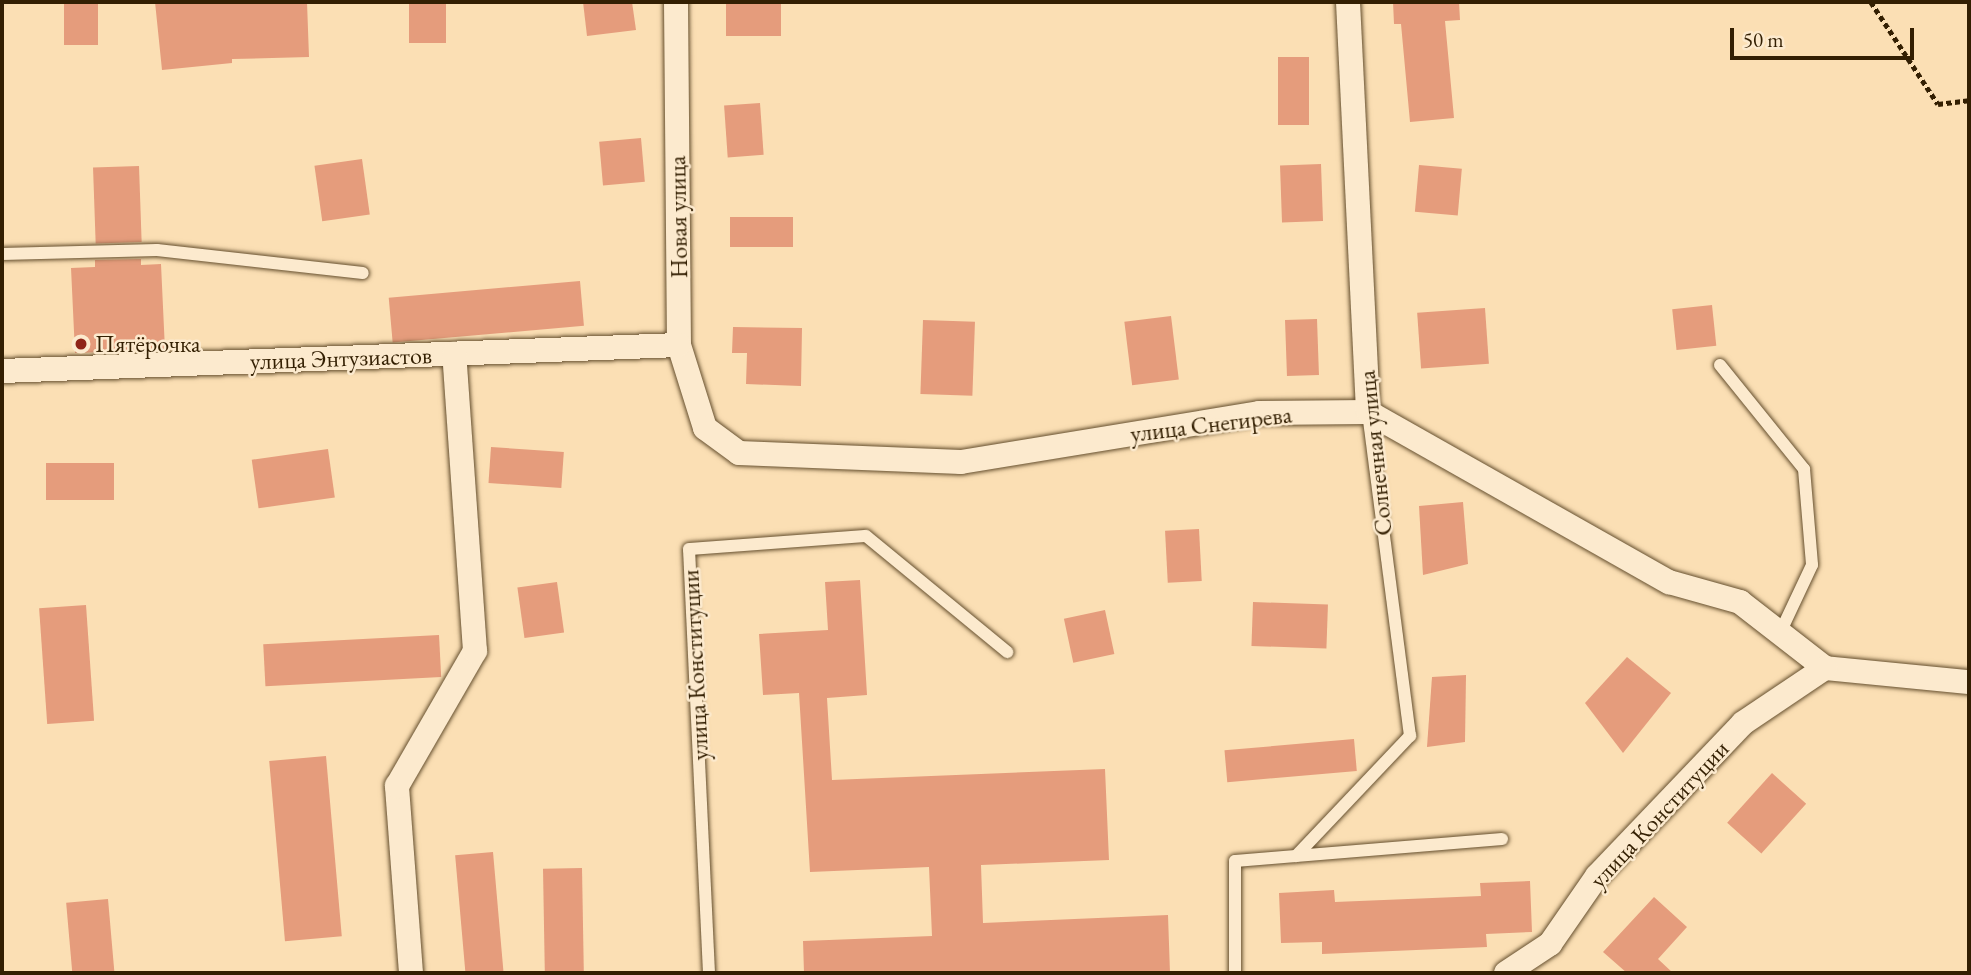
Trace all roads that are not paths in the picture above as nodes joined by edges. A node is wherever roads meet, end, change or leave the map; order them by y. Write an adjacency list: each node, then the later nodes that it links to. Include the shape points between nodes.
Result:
1 (676, 2): 5 (street, Новая улица)
2 (1348, 2): 9 (street, Солнечная улица)
3 (2, 254): 4 (lane, via 158,250)
4 (363, 274)
5 (680, 345): 6 (street, улица Энтузиастов); 10 (street, Новая улица)
6 (454, 354): 8 (street, улица Энтузиастов); 17 (street, via 475,651 397,786)
7 (1720, 365): 11 (lane, via 1804,469 1812,565)
8 (2, 371)
9 (1368, 412): 10 (street, улица Снегирева, via 1259,413 961,462 739,453); 11 (street, улица Снегирева, via 1669,582 1740,602); 16 (lane, Солнечная улица, via 1410,736)
10 (705, 428)
11 (1780, 633): 13 (street, улица Снегирева)
12 (1007, 652): 18 (lane, улица Конституции, via 866,536 689,549)
13 (1825, 668): 14 (street); 20 (street, улица Конституции, via 1743,723 1597,876 1550,944)
14 (1969, 682)
15 (1502, 839): 16 (lane)
16 (1296, 856): 19 (lane, via 1235,861)
17 (411, 973)
18 (709, 973)
19 (1235, 973)
20 (1506, 973)

